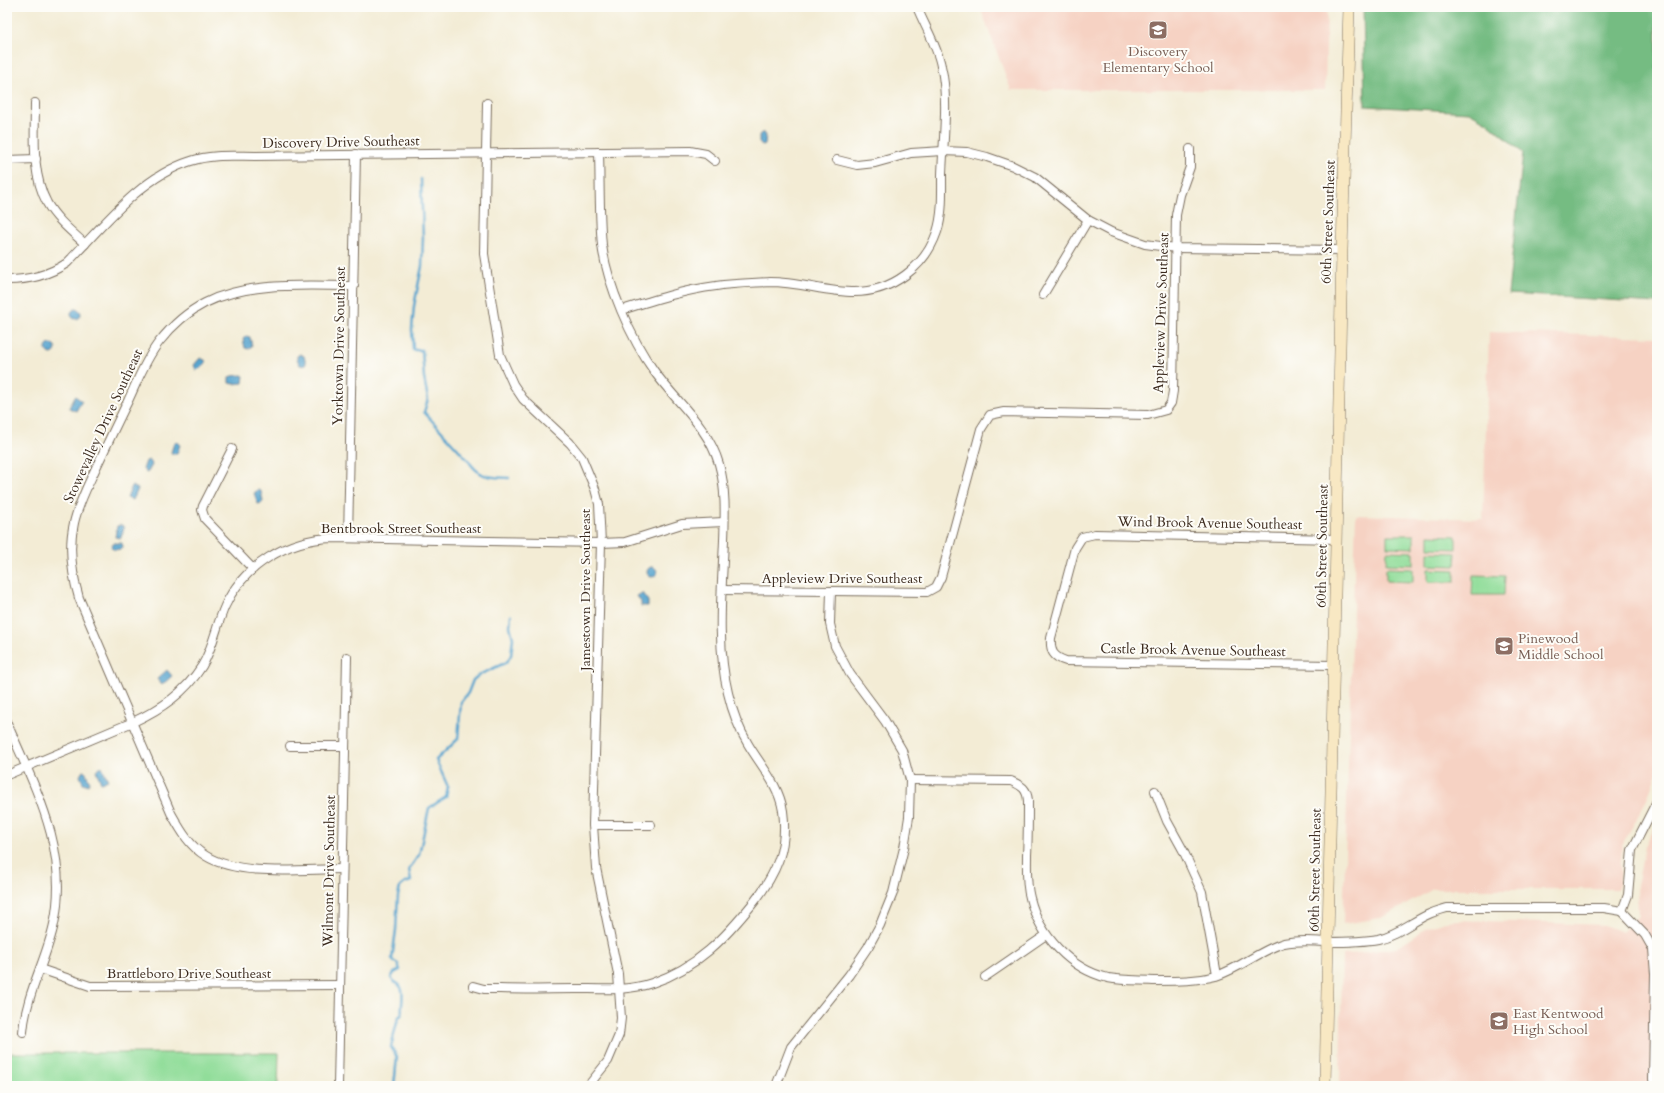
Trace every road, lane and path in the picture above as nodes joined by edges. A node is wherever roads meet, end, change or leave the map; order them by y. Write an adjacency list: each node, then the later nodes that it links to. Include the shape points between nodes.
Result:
1 (917, 7): 6 (street, via 937,52 943,76)
2 (1349, 7): 17 (main road, 60th Street Southeast)
3 (35, 103): 10 (street)
4 (487, 103): 8 (street, Jamestown Drive Southeast)
5 (1190, 149): 16 (street, Appleview Drive Southeast, via 1190,167 1177,204)
6 (943, 151): 13 (street, via 912,153 857,165); 14 (street, via 967,152 1013,166 1035,177); 21 (street, via 942,200 937,231 924,257 910,272 888,285 870,291 853,292 773,282 716,285)
7 (599, 152): 8 (street, Discovery Drive Southeast); 12 (street, Discovery Drive Southeast, via 690,151 706,154); 21 (street, via 603,248 612,286)
8 (486, 153): 9 (street, Discovery Drive Southeast); 26 (street, Jamestown Drive Southeast, via 484,254 500,355 523,399 570,443 585,463 599,504)
9 (356, 154): 15 (street, Discovery Drive Southeast, via 226,156 192,160 172,168 136,193); 19 (street, Yorktown Drive Southeast)
10 (36, 159): 11 (street); 15 (street, via 40,188 48,204)
11 (7, 160)
12 (715, 160)
13 (837, 160)
14 (1088, 220): 16 (street, via 1128,239); 20 (street)
15 (85, 244): 18 (street, Discovery Drive Southeast, via 59,268 30,278)
16 (1176, 248): 17 (street); 29 (street, Appleview Drive Southeast, via 1173,392 1166,410 1148,415 1004,412 990,415 981,429 941,577 936,587 927,592)
17 (1342, 250): 25 (main road, 60th Street Southeast)
18 (7, 280)
19 (354, 286): 24 (street, Yorktown Drive Southeast); 33 (street, Stowevalley Drive Southeast, via 250,288 227,294 203,304 185,316 151,354 81,501 73,524 72,541 72,565 79,598)
20 (1043, 296)
21 (622, 310): 23 (street, via 651,368 704,430 709,440 720,465 724,486)
22 (232, 449): 27 (street, via 202,510 205,519)
23 (724, 522): 26 (street, Bentbrook Street Southeast, via 682,524 625,542); 28 (street)
24 (348, 538): 26 (street, Bentbrook Street Southeast); 27 (street, Bentbrook Street Southeast, via 324,538 304,542 280,550)
25 (1337, 539): 30 (street, Wind Brook Avenue Southeast, via 1095,534 1082,536 1075,548 1051,638); 32 (main road, 60th Street Southeast)
26 (601, 543): 42 (street, Jamestown Drive Southeast)
27 (253, 569): 33 (street, Bentbrook Street Southeast, via 232,592 225,605 211,648 196,675 170,702)
28 (722, 590): 29 (street, Appleview Drive Southeast); 53 (street, via 721,646 729,697 743,736 776,788 783,810 784,833 781,854 766,886 715,946 690,965 666,977)
29 (831, 591): 39 (street, via 830,624 835,646 853,678 897,740)
30 (1053, 654): 32 (street, Castle Brook Avenue Southeast, via 1058,659 1066,660)
31 (347, 657): 36 (street, Wilmont Drive Southeast)
32 (1334, 665): 47 (main road, 60th Street Southeast)
33 (133, 722): 37 (street, Bentbrook Street Southeast); 44 (street, Stowevalley Drive Southeast, via 179,829 205,856 220,863 245,869)
34 (7, 724): 37 (street)
35 (290, 746): 36 (street)
36 (345, 746): 44 (street, Wilmont Drive Southeast)
37 (26, 768): 38 (street, Bentbrook Street Southeast); 48 (street, via 48,821 56,860 56,909 51,936)
38 (7, 775)
39 (910, 780): 46 (street, via 1011,781 1023,786 1028,801 1029,897); 58 (street, via 909,817 904,848 893,893 880,925 849,975 791,1047)
40 (1155, 791): 49 (street, via 1202,892)
41 (1657, 801): 45 (street, via 1632,850 1628,895)
42 (593, 825): 43 (street); 53 (street, Jamestown Drive Southeast, via 596,868)
43 (651, 825)
44 (342, 869): 51 (street, Wilmont Drive Southeast)
45 (1622, 911): 47 (street, via 1604,908 1447,908 1379,939); 54 (street, via 1645,935 1653,949)
46 (1046, 935): 49 (street, via 1066,957 1086,970 1108,978 1182,981); 50 (street)
47 (1329, 942): 49 (street, via 1285,943); 59 (main road, 60th Street Southeast)
48 (40, 969): 51 (street, Brattleboro Drive Southeast, via 90,986); 55 (street, via 25,1012)
49 (1217, 975)
50 (985, 977)
51 (340, 985): 56 (street, Wilmont Drive Southeast)
52 (473, 986): 53 (street, via 502,990)
53 (619, 989): 57 (street, Jamestown Drive Southeast, via 619,1036 608,1061)
54 (1656, 1010): 60 (street)
55 (23, 1032)
56 (338, 1086)
57 (588, 1086)
58 (776, 1086)
59 (1325, 1086)
60 (1654, 1086)

